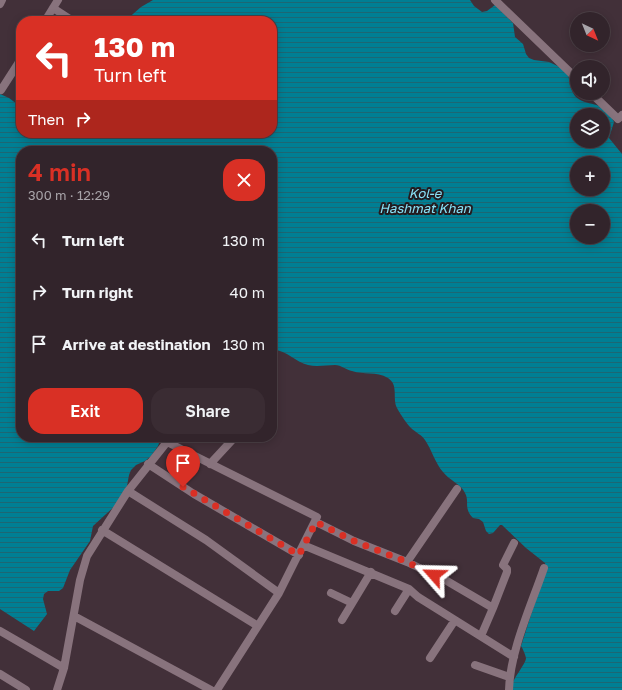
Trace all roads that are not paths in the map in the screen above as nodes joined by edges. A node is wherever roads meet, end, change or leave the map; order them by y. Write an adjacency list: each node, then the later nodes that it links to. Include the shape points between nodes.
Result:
1 (2, 0): 4 (street)
2 (58, 0): 5 (street)
3 (495, 0): 9 (street)
4 (0, 4)
5 (53, 8): 6 (street); 7 (street)
6 (48, 16)
7 (65, 16)
8 (16, 67): 10 (street)
9 (570, 72)
10 (1, 90)
11 (598, 100): 12 (street, via 618,119)
12 (622, 116)
13 (230, 442): 15 (street)
14 (148, 464): 15 (street, via 167,442); 17 (street); 22 (street)
15 (210, 464): 18 (street, via 317,517)
16 (457, 489): 23 (street)
17 (128, 491): 19 (street); 27 (street, via 206,540)
18 (316, 522): 21 (street); 23 (street, via 354,541)
19 (102, 530): 32 (street, via 87,556); 35 (street)
20 (514, 543): 30 (street, via 503,565 507,569)
21 (304, 545): 22 (street); 25 (street)
22 (299, 555): 27 (street)
23 (407, 562): 30 (street, via 447,581)
24 (544, 568): 38 (street)
25 (371, 572): 26 (street); 29 (street)
26 (409, 589): 31 (street); 34 (street)
27 (279, 593): 35 (street)
28 (332, 593): 29 (street)
29 (352, 603): 33 (street)
30 (493, 608): 37 (street)
31 (395, 611)
32 (74, 616): 41 (street); 46 (street)
33 (342, 620)
34 (455, 620): 37 (street); 39 (street)
35 (258, 626): 47 (street)
36 (0, 631): 41 (street)
37 (481, 636): 38 (street)
38 (514, 657): 43 (street)
39 (430, 658)
40 (475, 665): 43 (street)
41 (64, 668): 45 (street)
42 (0, 674): 44 (street)
43 (509, 677): 48 (street)
44 (26, 690)
45 (57, 690)
46 (211, 690)
47 (218, 690)
48 (509, 690)

